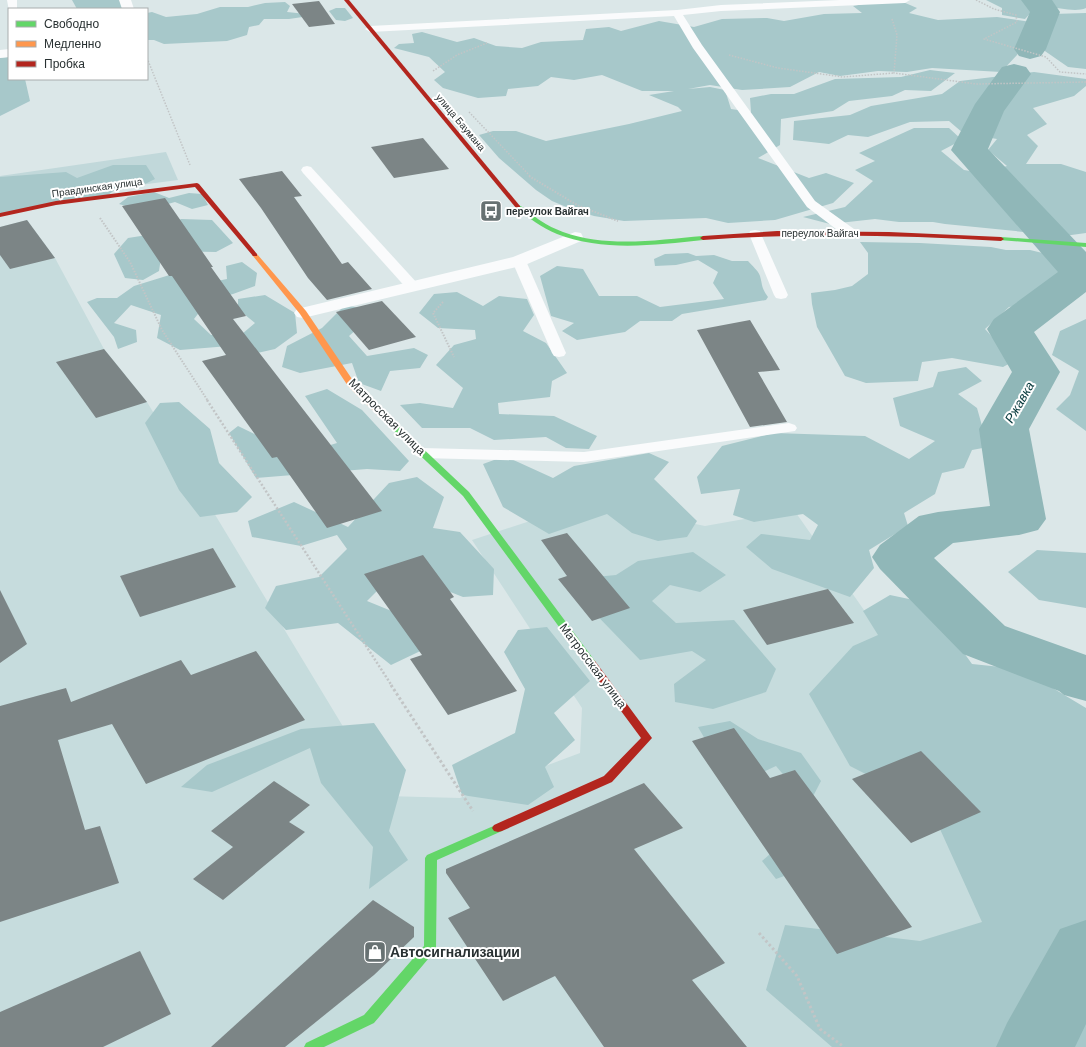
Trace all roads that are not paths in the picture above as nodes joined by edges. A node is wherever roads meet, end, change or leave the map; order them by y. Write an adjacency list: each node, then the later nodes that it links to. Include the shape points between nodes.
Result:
1 (346, 0): 5 (street, улица Баумана)
2 (887, 0): 3 (lane); 4 (lane, via 721,8)
3 (905, 0)
4 (677, 13): 5 (lane, via 561,14 515,20); 9 (lane, via 697,46 811,204)
5 (370, 29): 11 (street, улица Баумана, via 518,207 556,231)
6 (307, 170): 14 (lane)
7 (197, 185): 8 (street, Правдинская улица, via 56,203); 16 (street, Матросская улица)
8 (0, 215)
9 (849, 232): 10 (street, переулок Вайгач); 12 (street, переулок Вайгач)
10 (755, 234): 11 (street, переулок Вайгач, via 632,244 604,244); 15 (lane)
11 (575, 237): 13 (street)
12 (1086, 245)
13 (519, 261): 14 (street); 17 (lane)
14 (413, 286): 16 (street)
15 (781, 295)
16 (303, 314): 19 (street, Матросская улица, via 351,384)
17 (559, 353)
18 (789, 428): 19 (lane, via 584,457)
19 (422, 453): 20 (street, Матросская улица, via 466,494 647,738 608,779 432,858 430,948 369,1019)
20 (311, 1047)

